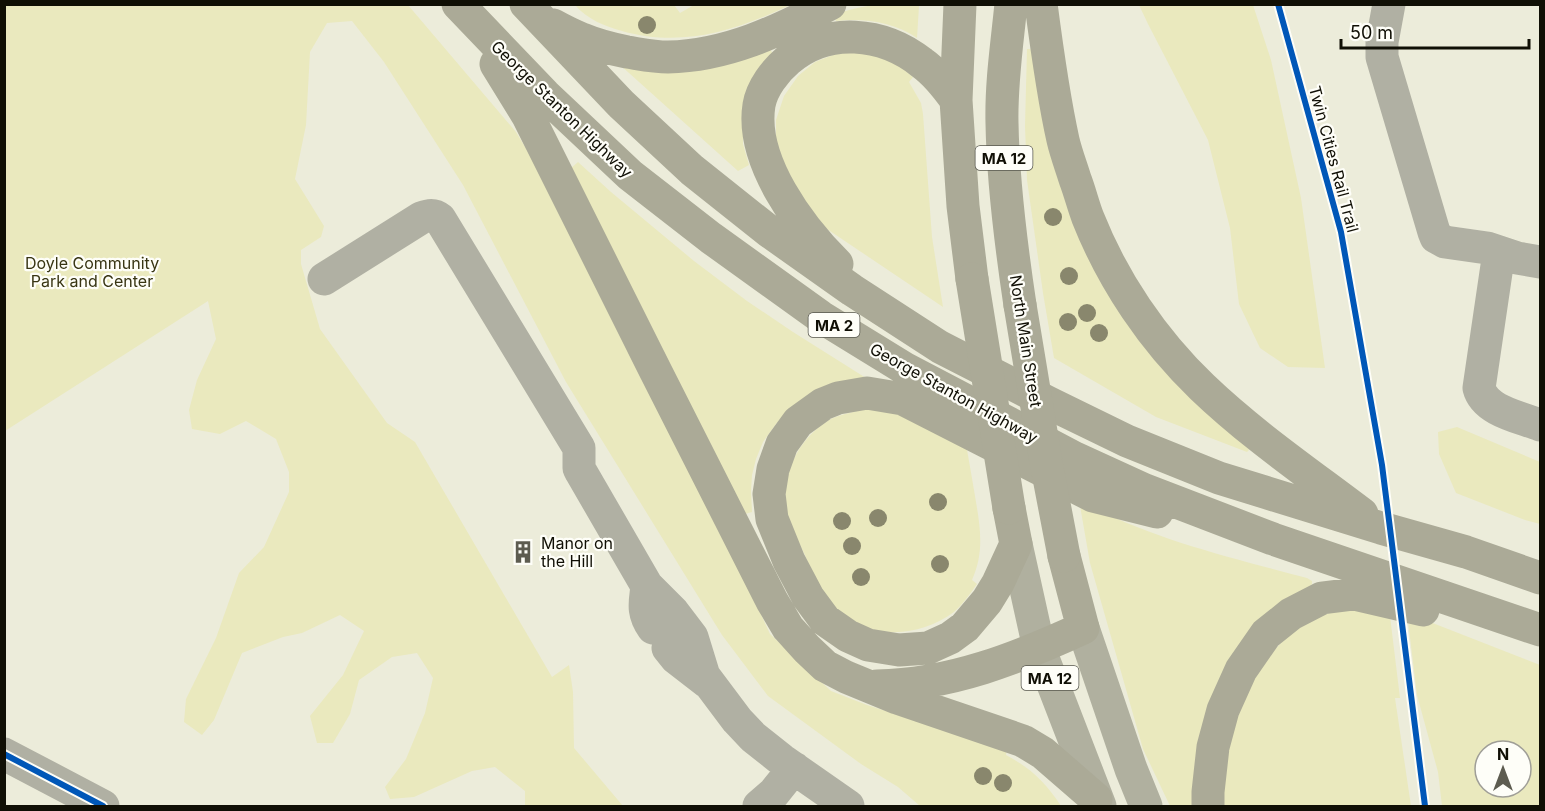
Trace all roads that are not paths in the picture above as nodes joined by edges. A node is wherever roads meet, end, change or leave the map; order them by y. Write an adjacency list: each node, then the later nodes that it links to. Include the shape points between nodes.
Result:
1 (830, 4): 6 (highway, via 740,45 667,57 583,40)
2 (960, 4): 7 (highway, MA 12)
3 (1389, 4): 8 (street, via 1382,57 1436,237)
4 (1011, 6): 13 (highway, via 1050,67 1063,141 1088,218 1118,281 1143,319 1177,362 1221,405); 18 (highway, North Main Street / MA 12, bridge, via 1002,123 1007,206 1046,462)
5 (459, 7): 14 (highway, George Stanton Highway / MA 2, via 544,95 630,175 821,317 904,368 1075,458 1145,490); 23 (highway, via 528,116 788,628 825,666)
6 (533, 12): 11 (highway, George Stanton Highway / MA 2, via 621,104 692,170 770,232)
7 (956, 100): 11 (highway, via 921,62 895,46 879,40 843,37 827,39 792,56 773,75 759,102 764,153 783,195 816,242); 15 (highway, MA 12, bridge, via 972,279)
8 (1500, 252): 9 (street); 12 (street, via 1479,388 1486,402 1496,408)
9 (1540, 262)
10 (324, 279): 17 (street, via 421,218 429,215 440,219 579,448 579,468)
11 (883, 310): 13 (highway, George Stanton Highway / MA 2, via 952,354 1127,441 1219,478)
12 (1540, 424)
13 (1381, 528): 16 (highway, George Stanton Highway / MA 2)
14 (1273, 539): 15 (highway, via 1093,496 903,399 867,393 838,398 798,422 782,444 769,494 772,519 789,561 825,620 868,645 899,650 928,648 950,638 987,601); 19 (highway, George Stanton Highway / MA 2)
15 (1016, 544): 21 (main road, MA 12)
16 (1540, 578)
17 (647, 586): 22 (street, via 692,637); 22 (street, via 647,620 676,658)
18 (1083, 628): 21 (highway); 30 (main road, North Main Street / MA 12)
19 (1540, 630)
20 (1540, 639): 31 (highway, via 1354,594 1322,598 1291,614 1266,634 1240,670 1213,747)
21 (1039, 648): 23 (highway, via 956,676); 26 (main road, MA 12)
22 (707, 682): 25 (street, via 753,737)
23 (869, 686): 26 (highway, via 1023,741 1043,753)
24 (4, 754): 27 (street)
25 (794, 768): 28 (street); 29 (street)
26 (1098, 803)
27 (104, 807)
28 (759, 807)
29 (848, 807)
30 (1146, 807)
31 (1208, 807)

